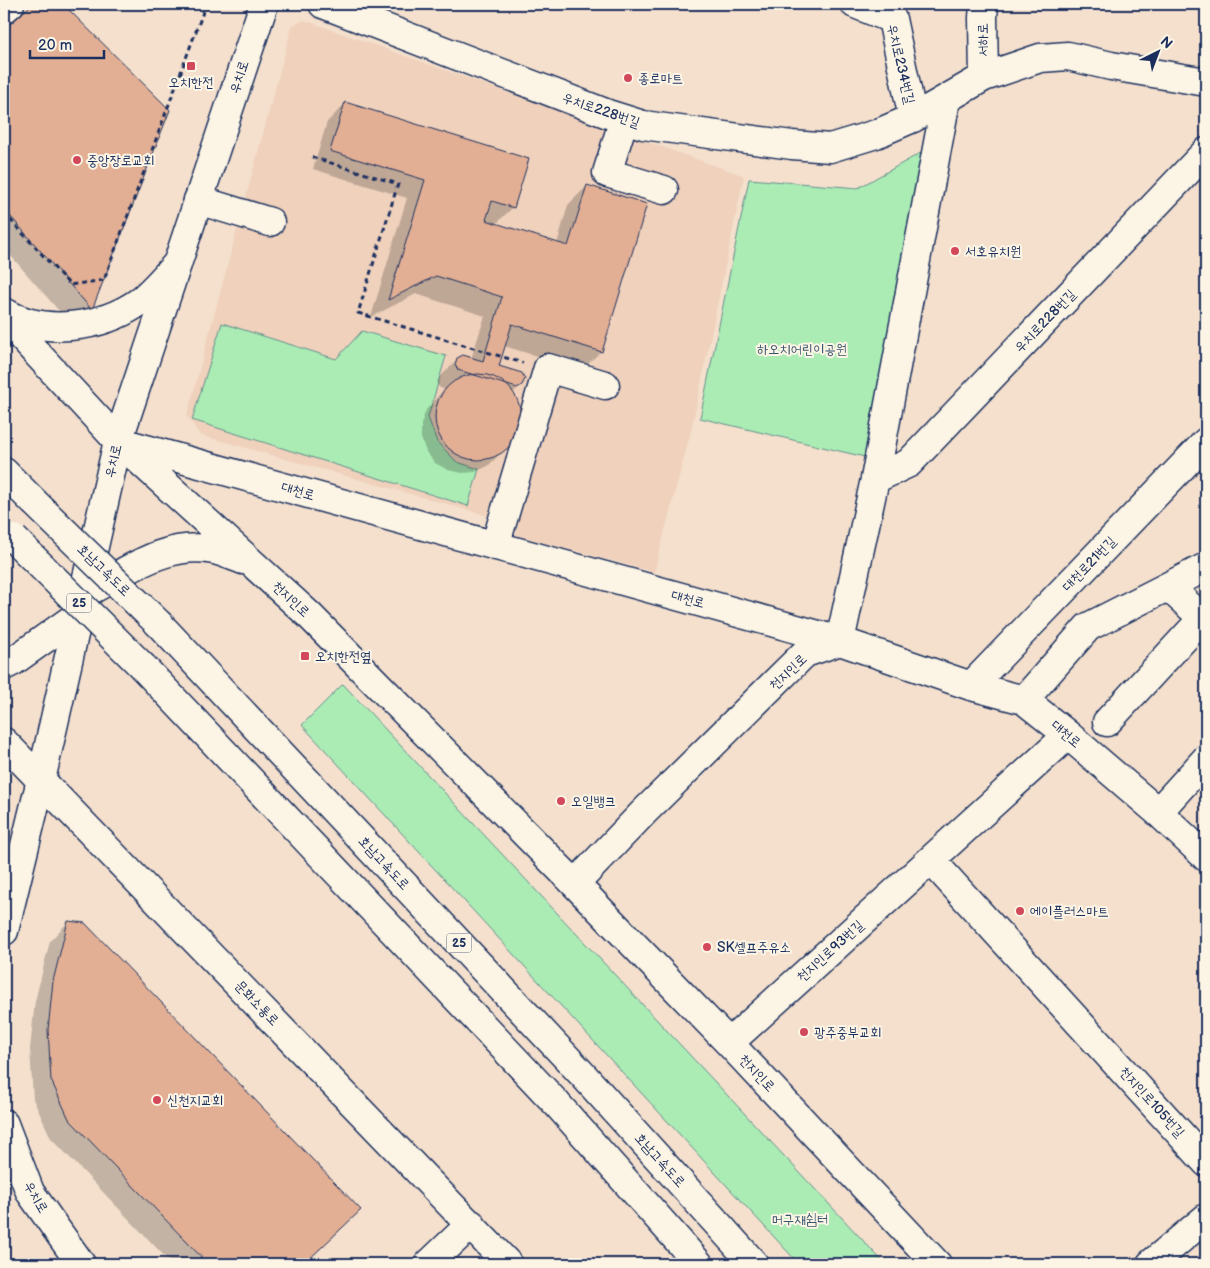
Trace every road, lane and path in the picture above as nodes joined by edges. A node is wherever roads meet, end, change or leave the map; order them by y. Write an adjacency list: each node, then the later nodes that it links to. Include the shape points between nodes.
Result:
1 (10, 4): 7 (main road)
2 (206, 4): 17 (path, via 104,280 70,285)
3 (264, 4): 16 (main road, 우치로)
4 (322, 4): 12 (main road, 우치로228번길)
5 (855, 4): 11 (main road, 우치로234번길, via 892,19)
6 (984, 4): 8 (main road, 서하로)
7 (4, 9)
8 (984, 77): 9 (main road, 우치로228번길, via 1040,58 1068,56); 10 (main road, 우치로228번길)
9 (1206, 82)
10 (946, 100): 11 (main road, 우치로228번길); 27 (main road)
11 (913, 118): 12 (main road, 우치로228번길, via 830,148 653,127)
12 (624, 119): 15 (main road, via 607,173)
13 (1206, 152): 27 (main road, 우치로228번길, via 909,463)
14 (312, 157): 22 (path, via 398,184 358,313)
15 (664, 190)
16 (198, 200): 18 (main road); 19 (main road, 우치로)
17 (4, 213)
18 (270, 222)
19 (177, 264): 20 (main road, via 139,301 114,315 94,321 67,326 37,324); 24 (main road, 우치로)
20 (4, 312)
21 (4, 318): 24 (main road, 천지인로)
22 (530, 366)
23 (605, 385): 29 (main road, via 548,368)
24 (118, 441): 29 (main road, 대천로); 30 (main road, 천지인로); 33 (main road, 우치로)
25 (1206, 442): 36 (main road, 대천로21번길)
26 (4, 472): 57 (main road, 호남고속도로 / 25, bridge, via 160,625 583,1075)
27 (875, 479): 34 (main road)
28 (9, 534): 56 (main road, 25, bridge, via 143,666 556,1104)
29 (495, 546): 34 (main road, 대천로)
30 (254, 564): 33 (main road, via 215,550 185,547 158,554); 46 (main road, 천지인로, via 309,615)
31 (1206, 568): 32 (main road)
32 (1168, 586): 37 (main road, via 1088,627); 38 (main road, via 1203,618)
33 (80, 605): 35 (main road); 42 (main road, 우치로)
34 (840, 641): 36 (main road, 대천로); 46 (main road, 천지인로, via 805,653)
35 (4, 666)
36 (971, 686): 37 (main road, 대천로)
37 (1024, 700): 39 (main road, 대천로)
38 (1107, 722)
39 (1068, 735): 43 (main road, 대천로); 45 (main road, 천지인로93번길)
40 (4, 742): 42 (main road, 문화소통로)
41 (1206, 759): 43 (main road)
42 (41, 780): 47 (main road, 우치로); 52 (main road, 문화소통로)
43 (1158, 812): 44 (main road, 대천로)
44 (1206, 856)
45 (930, 860): 48 (main road, 천지인로93번길); 50 (main road, 천지인로105번길)
46 (575, 884): 48 (main road, 천지인로)
47 (4, 930)
48 (729, 1043): 58 (main road, 천지인로)
49 (4, 1124): 53 (main road, 우치로, via 30,1192)
50 (1206, 1162)
51 (1206, 1218): 59 (main road)
52 (471, 1224): 54 (main road); 55 (main road, 문화소통로)
53 (81, 1264)
54 (429, 1264)
55 (508, 1264)
56 (699, 1264)
57 (754, 1264)
58 (937, 1264)
59 (1151, 1264)

